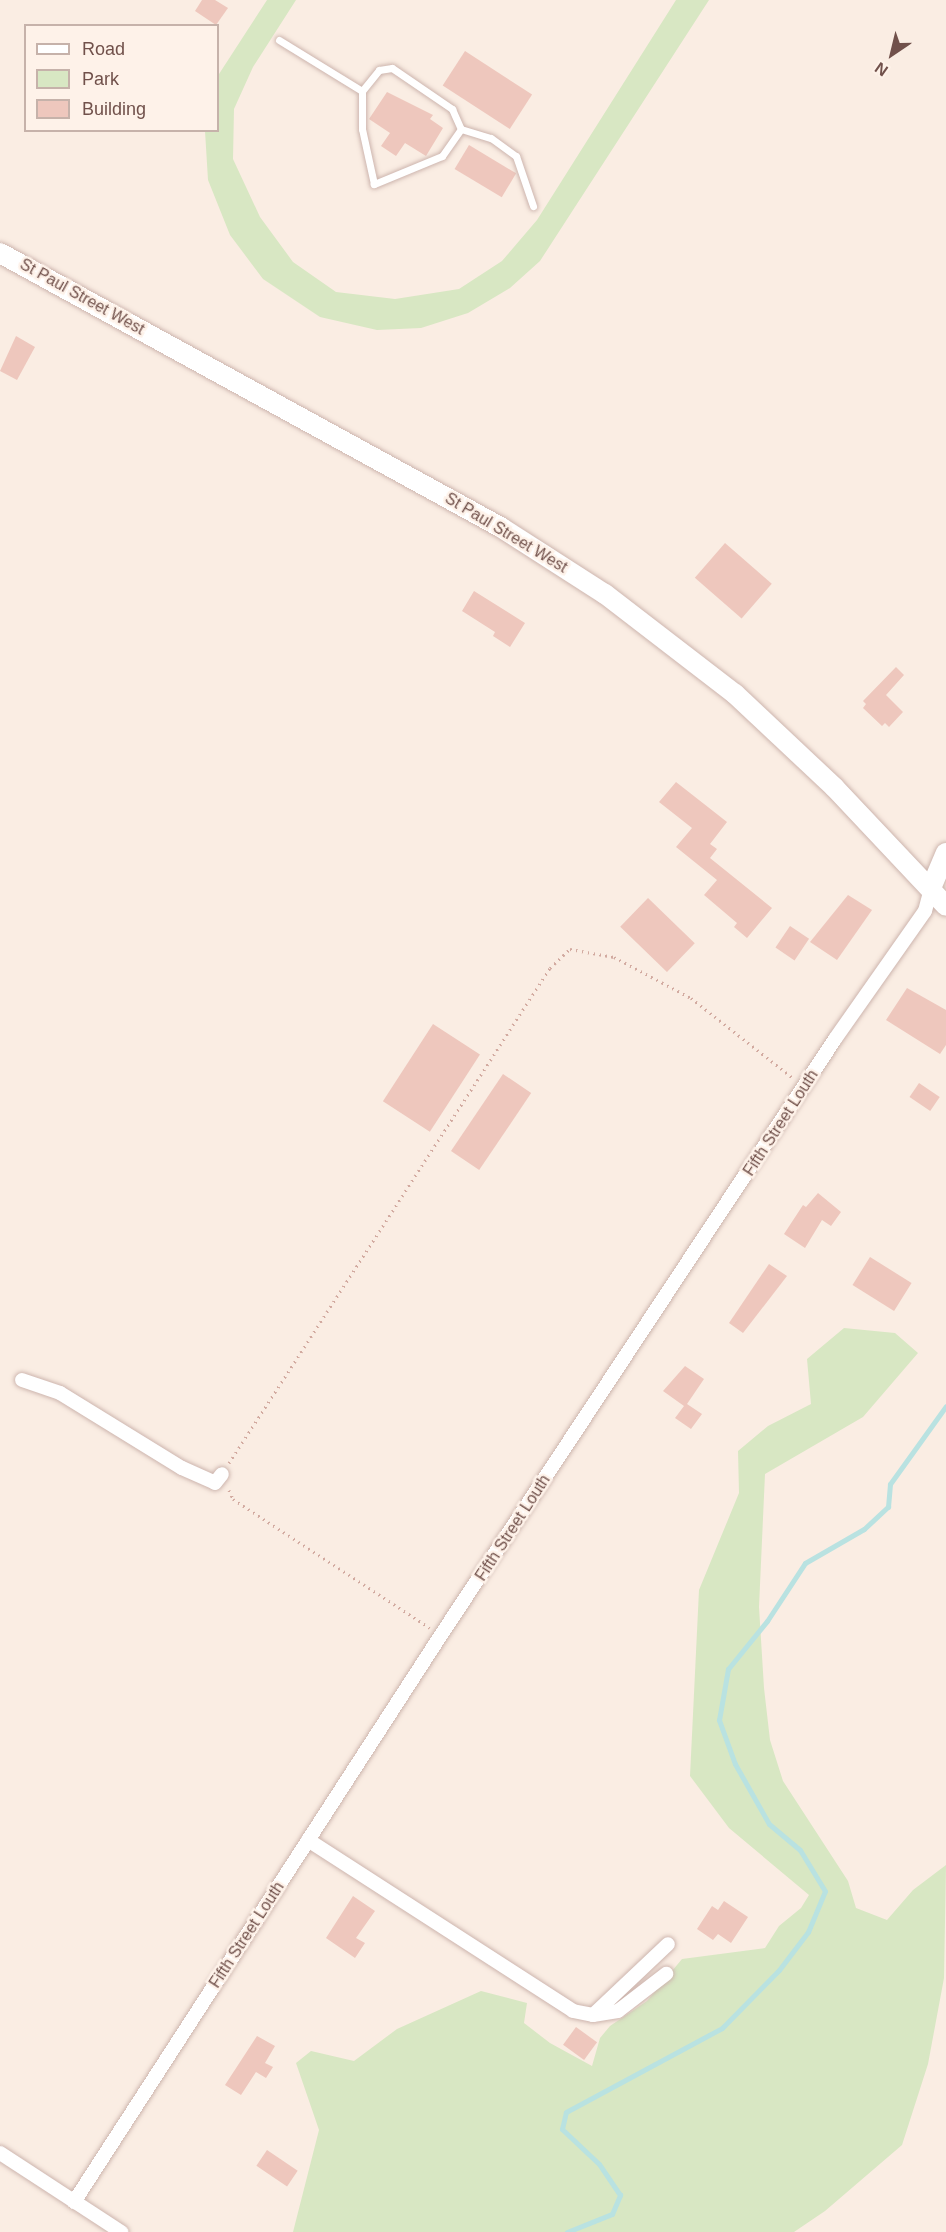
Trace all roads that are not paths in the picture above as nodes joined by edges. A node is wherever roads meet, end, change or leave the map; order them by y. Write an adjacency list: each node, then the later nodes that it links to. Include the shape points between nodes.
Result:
1 (279, 40): 2 (lane)
2 (362, 92): 3 (lane, via 379,70 392,68 452,109); 3 (lane, via 362,129 374,184 442,156)
3 (461, 129): 4 (lane, via 491,138 516,156)
4 (533, 207)
5 (0, 253): 7 (main road, St Paul Street West, via 502,528 605,594 735,694 834,787)
6 (946, 853): 7 (main road, Fifth Street Louth)
7 (931, 888): 8 (main road, St Paul Street West); 11 (street, Fifth Street Louth, via 925,911 805,1086)
8 (946, 906)
9 (22, 1380): 10 (street, via 60,1393 182,1468 215,1483)
10 (222, 1474)
11 (308, 1840): 14 (street, via 563,2006); 16 (street, Fifth Street Louth)
12 (668, 1944): 14 (street)
13 (666, 1974): 14 (street, via 618,2012)
14 (593, 2014)
15 (0, 2153): 16 (street)
16 (74, 2202): 17 (street)
17 (122, 2232)

